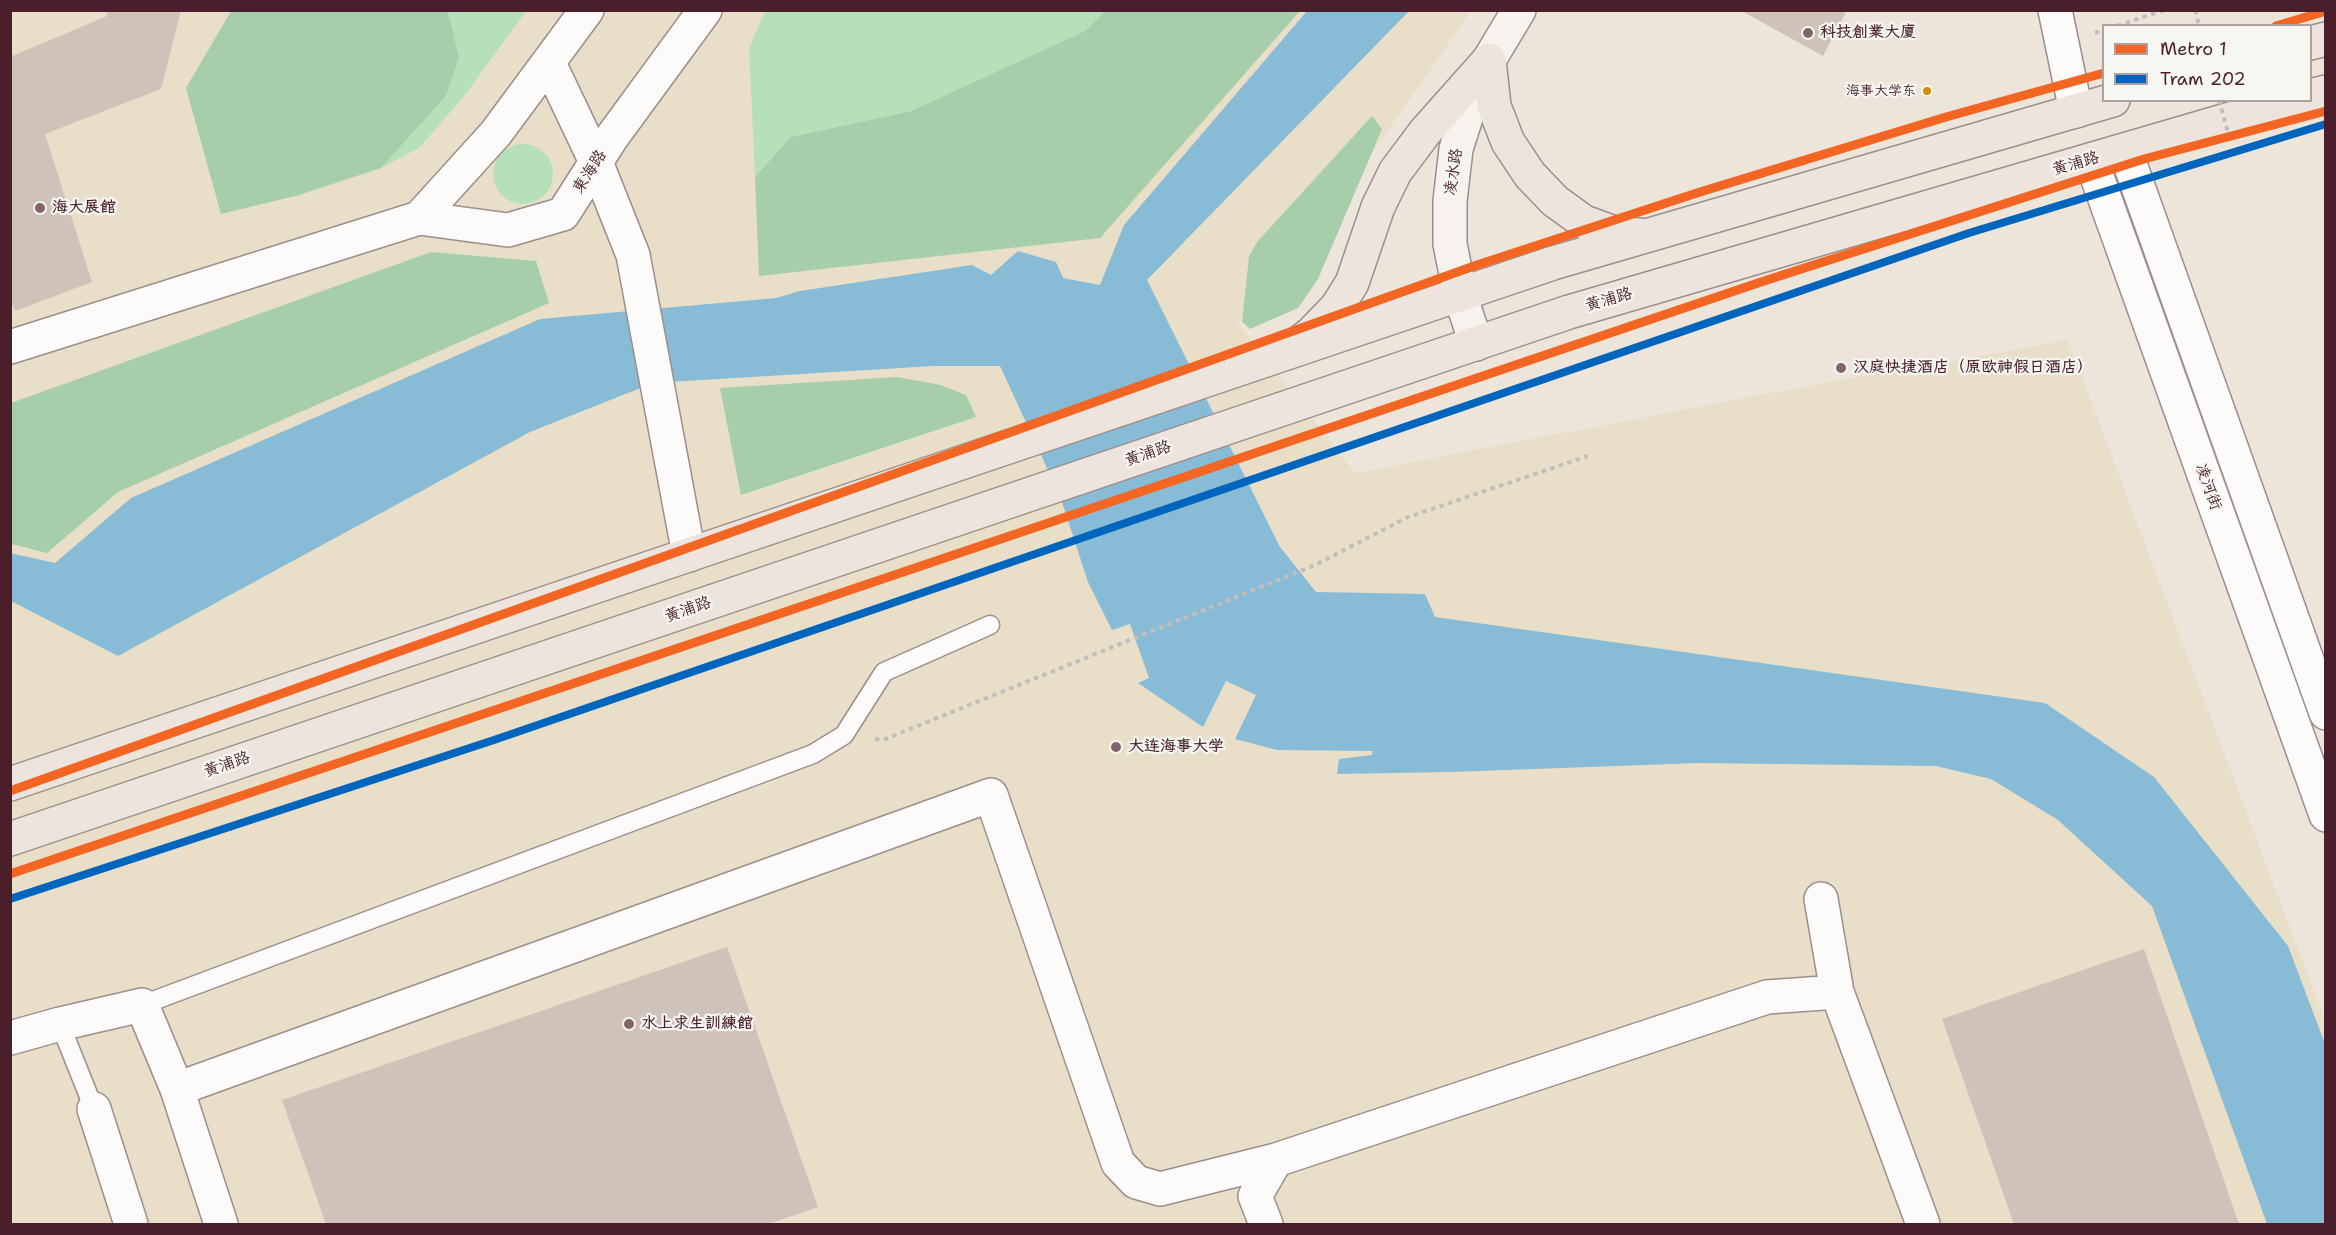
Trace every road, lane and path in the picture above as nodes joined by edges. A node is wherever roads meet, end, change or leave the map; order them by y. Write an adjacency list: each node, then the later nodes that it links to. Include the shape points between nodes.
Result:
1 (587, 10): 10 (street)
2 (1519, 10): 9 (main road, 凌水路)
3 (2055, 10): 14 (street)
4 (2164, 10): 6 (path)
5 (703, 12): 18 (street, 東海路)
6 (2123, 24)
7 (2102, 30): 8 (path)
8 (2095, 33)
9 (1489, 60): 20 (highway, via 1494,106 1508,142 1530,175 1555,201 1584,222 1617,234); 21 (main road, 凌水路, via 1456,149 1450,244); 24 (highway, via 1395,172 1378,207 1352,283 1337,307 1312,333)
10 (549, 63): 18 (street); 19 (street, via 496,133)
11 (2106, 102): 14 (highway)
12 (2220, 102): 15 (path, bridge)
13 (2288, 102): 16 (highway, 黄浦路)
14 (2076, 111): 20 (highway)
15 (2231, 143)
16 (2125, 150): 17 (highway, 黄浦路); 28 (street)
17 (2091, 160): 22 (highway, 黄浦路, via 1569,312); 33 (street, 凌河街)
18 (596, 162): 19 (street, 東海路, via 563,214 508,230); 26 (street, via 633,255)
19 (419, 218): 23 (street)
20 (1651, 235): 21 (highway)
21 (1460, 294): 22 (main road, 凌水路); 24 (highway)
22 (1476, 344): 34 (highway, 黄浦路)
23 (10, 347)
24 (1272, 358): 26 (highway)
25 (1588, 456): 29 (path, via 1408,517 1315,565 883,740)
26 (689, 555): 31 (highway)
27 (990, 625): 29 (lane, via 884,672)
28 (2325, 713)
29 (844, 735): 37 (lane, via 813,753)
30 (10, 759): 31 (highway)
31 (78, 762): 32 (highway)
32 (10, 784)
33 (2325, 815)
34 (10, 839)
35 (1821, 899): 36 (street)
36 (1837, 992): 42 (street, via 1767,998); 46 (street)
37 (142, 1005): 38 (street); 40 (street)
38 (60, 1024): 39 (street); 41 (lane)
39 (10, 1038)
40 (177, 1089): 42 (street, via 991,795 1118,1163 1136,1182 1160,1189); 44 (street)
41 (94, 1109): 43 (street)
42 (1276, 1160): 45 (street, via 1255,1196)
43 (131, 1224)
44 (221, 1224)
45 (1266, 1224)
46 (1923, 1224)

